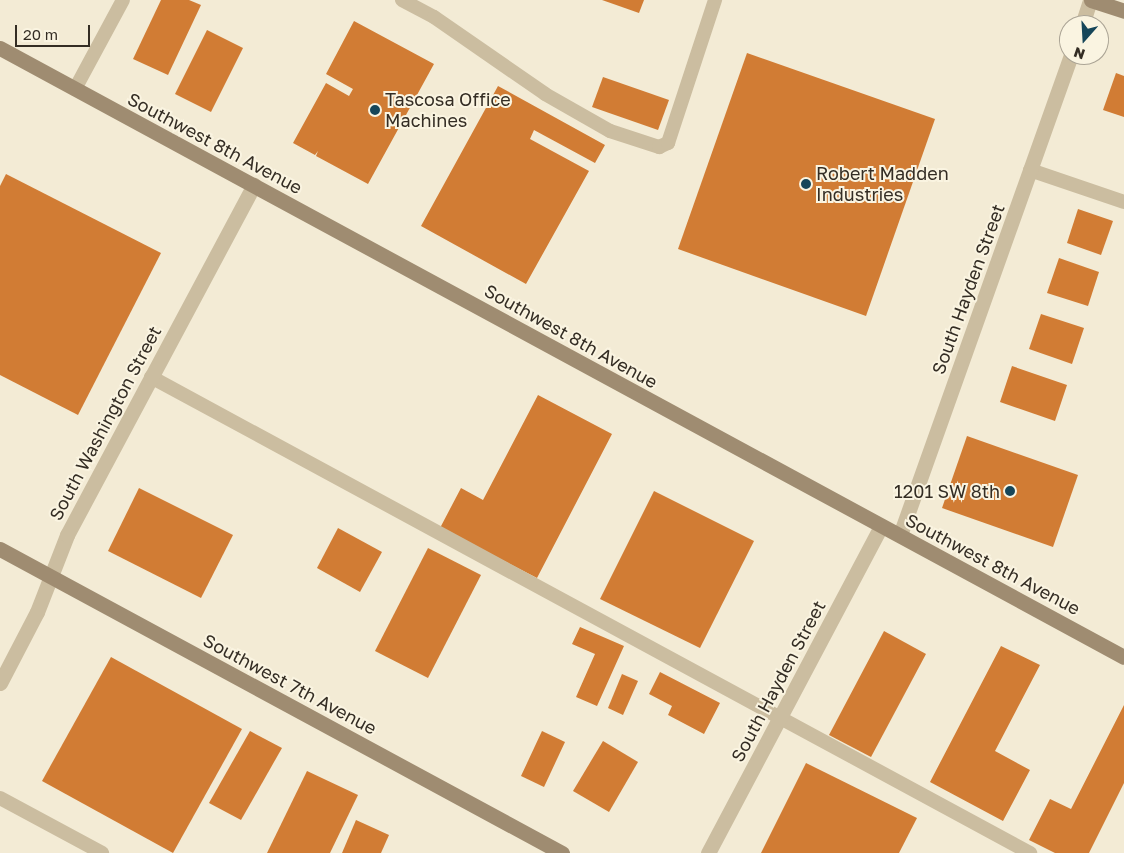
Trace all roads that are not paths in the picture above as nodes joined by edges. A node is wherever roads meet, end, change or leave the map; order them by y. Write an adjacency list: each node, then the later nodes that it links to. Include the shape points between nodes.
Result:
1 (123, 0): 9 (lane)
2 (402, 0): 3 (lane, via 434,17 545,94 610,131 659,147 668,143)
3 (715, 0)
4 (1091, 0): 5 (main road); 6 (street)
5 (1124, 11)
6 (1086, 15)
7 (0, 48): 9 (main road, Southwest 8th Avenue)
8 (1067, 65): 10 (street, South Hayden Street)
9 (75, 89): 11 (main road, Southwest 8th Avenue)
10 (1030, 170): 12 (lane); 15 (street, South Hayden Street)
11 (254, 185): 13 (street, South Washington Street); 14 (main road, Southwest 8th Avenue)
12 (1124, 202)
13 (151, 377): 17 (street, South Washington Street, via 67,535); 20 (lane)
14 (881, 526): 15 (main road, Southwest 8th Avenue); 20 (street, South Hayden Street)
15 (900, 535): 18 (main road, Southwest 8th Avenue)
16 (0, 549): 17 (main road, Southwest 7th Avenue)
17 (51, 576): 19 (street, South Washington Street, via 37,612); 23 (main road, Southwest 7th Avenue)
18 (1124, 657)
19 (0, 683)
20 (780, 718): 24 (street, South Hayden Street); 25 (lane)
21 (0, 798): 22 (lane)
22 (102, 853)
23 (562, 853)
24 (708, 853)
25 (1030, 853)

